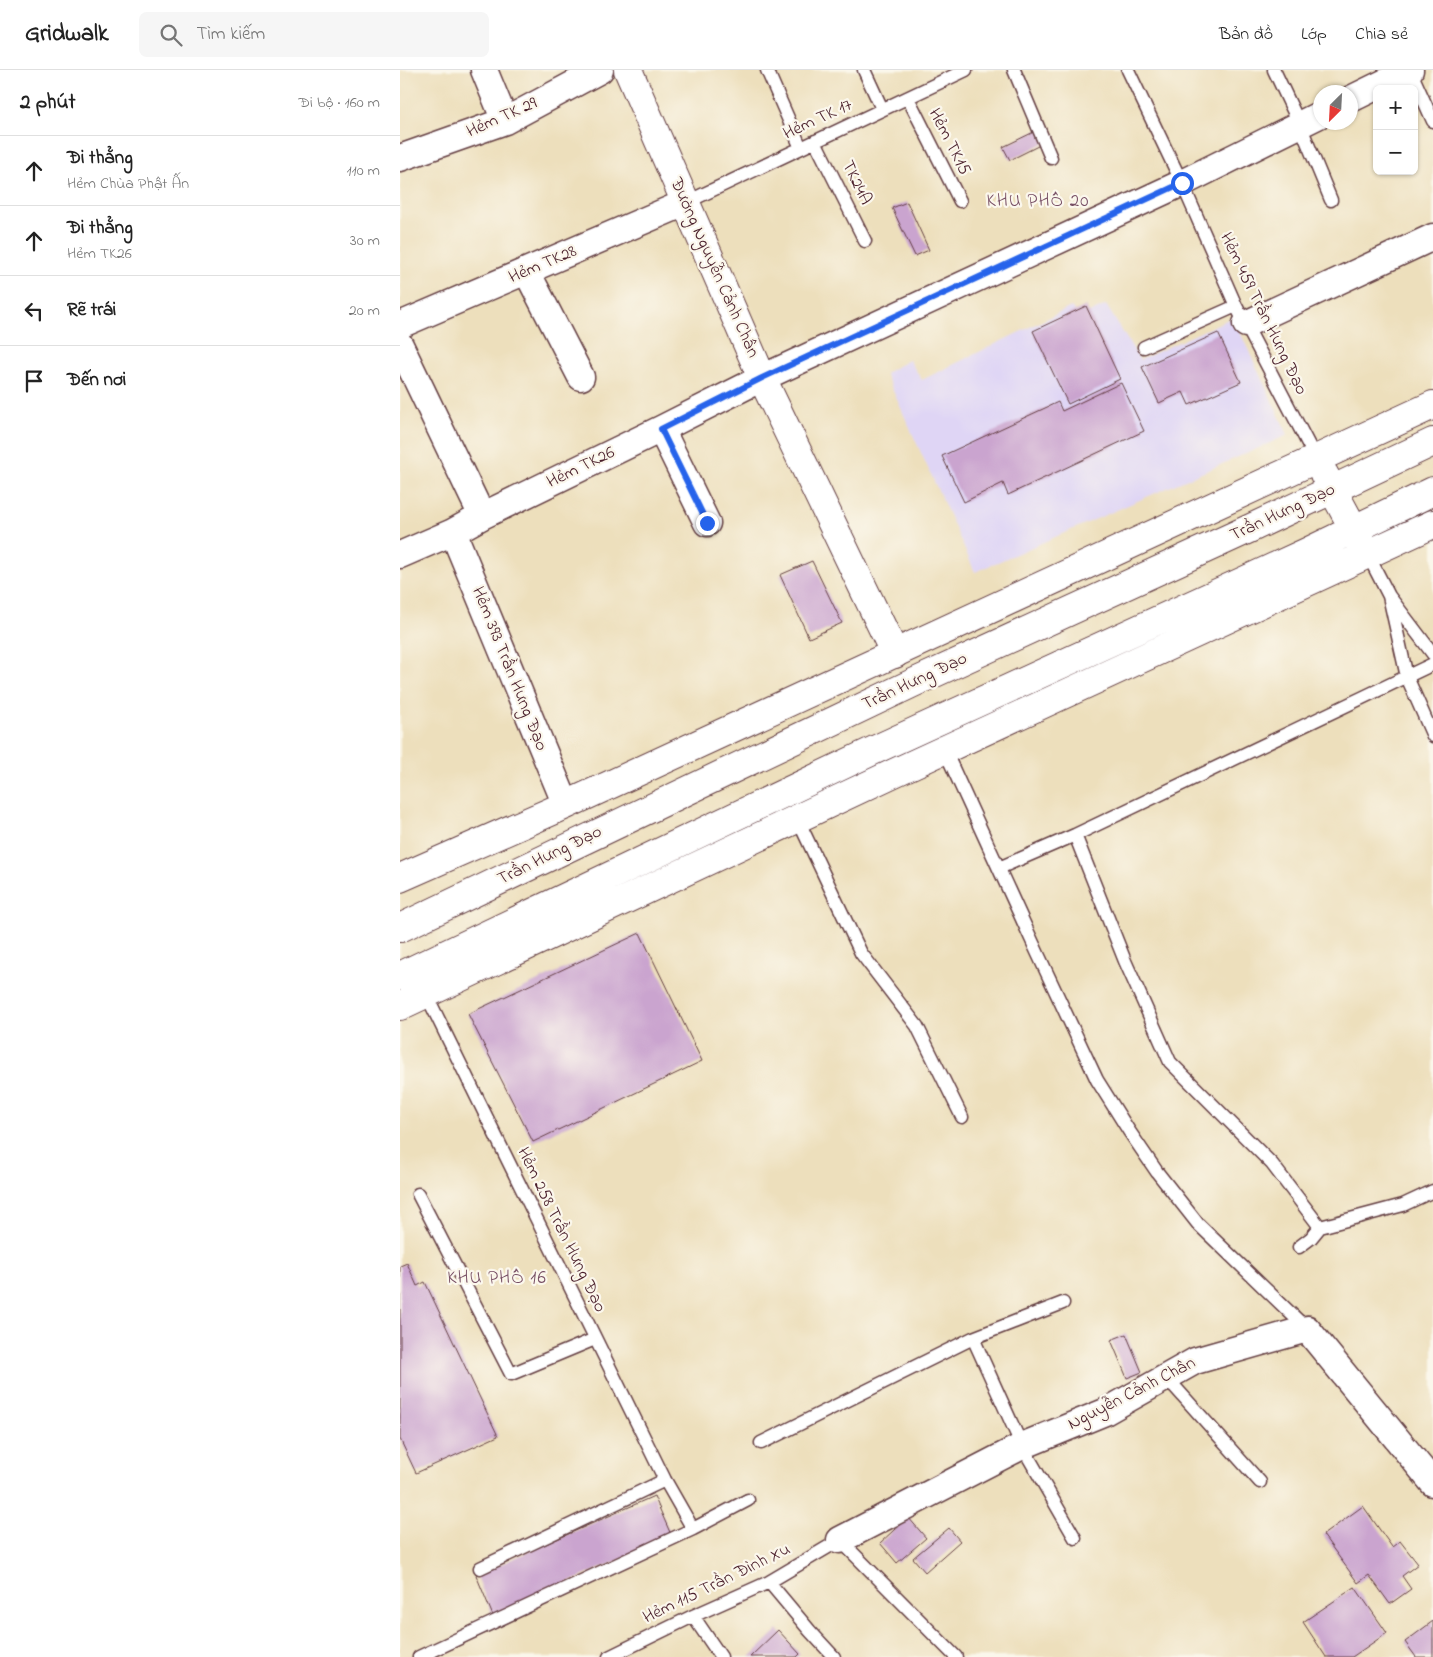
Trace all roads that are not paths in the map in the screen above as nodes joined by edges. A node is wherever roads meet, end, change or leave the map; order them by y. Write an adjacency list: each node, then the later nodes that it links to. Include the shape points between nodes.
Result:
1 (484, 70): 15 (street)
2 (600, 70): 15 (street, Hẻm TK 29)
3 (628, 70): 24 (main road, Đường Nguyễn Cảnh Chân)
4 (767, 70): 18 (lane)
5 (864, 70): 13 (lane)
6 (966, 70): 12 (lane, Hẻm TK 17)
7 (1014, 70): 20 (lane)
8 (1128, 70): 21 (lane, Hẻm 459 Trần Hưng Đạo)
9 (1274, 70): 14 (lane)
10 (1410, 70): 11 (street); 16 (lane)
11 (1358, 95)
12 (908, 98): 13 (lane, Hẻm TK 17); 23 (lane, Hẻm TK15)
13 (882, 109): 17 (lane, Hẻm TK 17)
14 (1310, 119): 21 (street, Hẻm TK26); 22 (lane)
15 (505, 121): 19 (street, Hẻm TK 29)
16 (1433, 121)
17 (815, 141): 18 (lane, Hẻm TK 17); 26 (lane, TK24A)
18 (801, 148): 24 (lane, Hẻm TK 17)
19 (400, 158)
20 (1051, 158)
21 (1182, 183): 28 (lane, Hẻm 459 Trần Hưng Đạo); 33 (street, Hẻm TK26)
22 (1331, 200)
23 (960, 201)
24 (685, 203): 27 (street, Hẻm TK28); 33 (main road, Đường Nguyễn Cảnh Chân)
25 (1433, 237): 28 (street)
26 (865, 241)
27 (527, 272): 29 (street, Hẻm TK28); 32 (street)
28 (1241, 315): 31 (lane); 37 (lane, Hẻm 459 Trần Hưng Đạo)
29 (400, 325)
30 (400, 345): 41 (street)
31 (1144, 347)
32 (581, 377)
33 (762, 378): 35 (street, Hẻm TK26); 56 (main road, Đường Nguyễn Cảnh Chân)
34 (1433, 405): 37 (main road, Trần Hưng Đạo)
35 (661, 429): 41 (street, Hẻm TK26); 42 (street)
36 (1433, 442): 38 (main road, Trần Hưng Đạo)
37 (1316, 459): 38 (main road); 40 (main road, Trần Hưng Đạo)
38 (1332, 490): 44 (main road, Trần Hưng Đạo); 45 (main road)
39 (1433, 491): 45 (main road)
40 (1235, 496): 44 (main road); 50 (main road, Trần Hưng Đạo)
41 (482, 516): 46 (street, Hẻm TK26)
42 (707, 523)
43 (1433, 524): 48 (main road)
44 (1251, 528): 53 (main road, Trần Hưng Đạo)
45 (1354, 530): 48 (main road); 49 (main road)
46 (453, 532): 47 (street, Hẻm TK26); 65 (street, Hẻm 393 Trần Hưng Ðạo)
47 (400, 555)
48 (1368, 555): 51 (main road); 52 (lane)
49 (1274, 567): 51 (main road); 54 (main road)
50 (1066, 574): 53 (main road); 56 (main road, Trần Hưng Đạo)
51 (1289, 591): 55 (main road)
52 (1389, 596): 57 (lane); 59 (lane)
53 (1083, 605): 60 (main road, Trần Hưng Đạo)
54 (1148, 624): 55 (main road); 61 (main road)
55 (1161, 650): 63 (main road)
56 (895, 654): 60 (main road, Đường Nguyễn Cảnh Chân); 65 (main road, Trần Hưng Đạo)
57 (1433, 654)
58 (1433, 664): 59 (lane)
59 (1406, 677): 62 (lane); 67 (lane)
60 (913, 683): 61 (main road, Đường Nguyễn Cảnh Chân); 73 (main road, Trần Hưng Đạo)
61 (933, 723): 63 (main road, Đường Nguyễn Cảnh Chân); 64 (main road)
62 (1433, 736)
63 (945, 751): 66 (main road); 70 (lane)
64 (784, 793): 66 (main road); 69 (main road)
65 (566, 805): 68 (main road, Trần Hưng Đạo)
66 (798, 820): 72 (main road); 80 (lane, via 861,953 917,1026)
67 (1075, 835): 70 (lane); 83 (lane, via 1125,961 1170,1062 1272,1164)
68 (440, 860): 71 (main road, Trần Hưng Đạo); 73 (main road)
69 (640, 862): 72 (main road); 75 (main road)
70 (999, 868): 86 (lane, via 1097,1080 1129,1131 1198,1224)
71 (400, 878)
72 (654, 888): 76 (main road)
73 (459, 900): 74 (main road, Trần Hưng Đạo)
74 (401, 924)
75 (476, 940): 76 (main road); 77 (main road)
76 (489, 965): 78 (main road)
77 (407, 973): 78 (main road)
78 (426, 994): 79 (main road); 87 (lane, Hẻm 258 Trần Hưng Đạo)
79 (400, 1006)
80 (962, 1118)
81 (1433, 1191): 83 (lane, via 1403,1205)
82 (418, 1194): 87 (lane, via 511,1374)
83 (1320, 1227): 84 (lane)
84 (1299, 1247)
85 (1063, 1303): 88 (lane)
86 (1307, 1330): 89 (street, Nguyễn Cảnh Chân, via 1195,1361); 94 (street)
87 (595, 1338): 92 (lane, Hẻm 258 Trần Hưng Đạo)
88 (973, 1338): 90 (lane); 91 (lane)
89 (1166, 1376): 91 (street, Nguyễn Cảnh Chân, via 1105,1412); 93 (lane)
90 (761, 1443)
91 (1022, 1446): 97 (lane); 98 (street, Nguyễn Cảnh Chân)
92 (665, 1480): 96 (lane, Hẻm 258 Trần Hưng Đạo); 99 (lane)
93 (1260, 1482)
94 (1433, 1483)
95 (748, 1500): 96 (lane)
96 (693, 1529): 102 (lane)
97 (1075, 1538)
98 (840, 1540): 100 (lane, Hẻm 115 Trần Đình Xu); 106 (lane)
99 (480, 1568)
100 (769, 1582): 101 (lane, Hẻm 115 Trần Đình Xu); 105 (lane)
101 (693, 1616): 103 (lane, Hẻm 115 Trần Đình Xu); 104 (lane)
102 (419, 1657)
103 (609, 1657)
104 (721, 1657)
105 (834, 1657)
106 (956, 1657)

